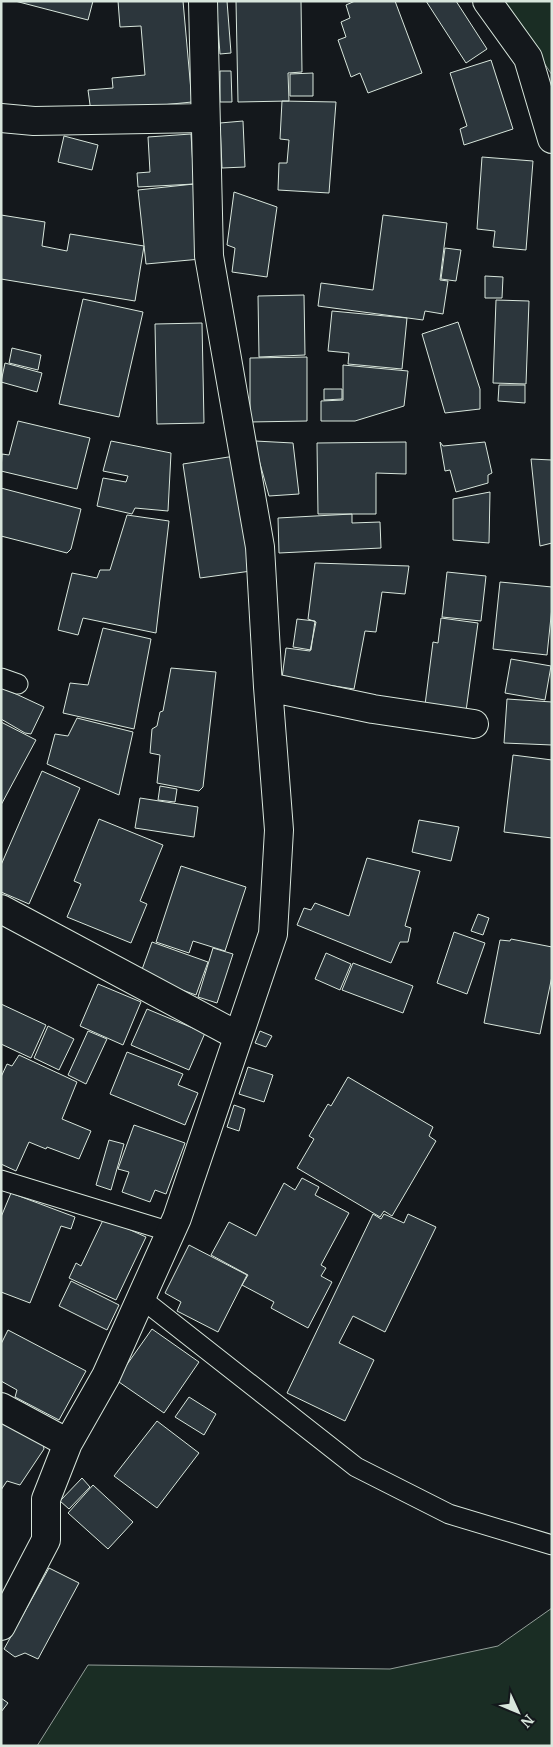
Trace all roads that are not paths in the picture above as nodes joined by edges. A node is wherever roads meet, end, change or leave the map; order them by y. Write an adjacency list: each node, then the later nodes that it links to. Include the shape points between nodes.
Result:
1 (203, 1): 4 (street)
2 (487, 1): 5 (street, via 528,58)
3 (1, 118): 4 (street, via 34,121)
4 (206, 118): 6 (street, via 209,256 260,547)
5 (552, 139)
6 (268, 687): 7 (street, via 373,709); 9 (street, via 279,830 273,934)
7 (474, 724)
8 (5, 919): 9 (street)
9 (238, 1036): 11 (street)
10 (1, 1180): 11 (lane)
11 (171, 1232): 12 (street)
12 (142, 1299): 14 (street, via 106,1376); 15 (lane, via 356,1467 450,1514)
13 (1, 1407): 14 (street)
14 (68, 1443): 16 (street, via 46,1499 46,1540)
15 (552, 1545)
16 (1, 1626)

